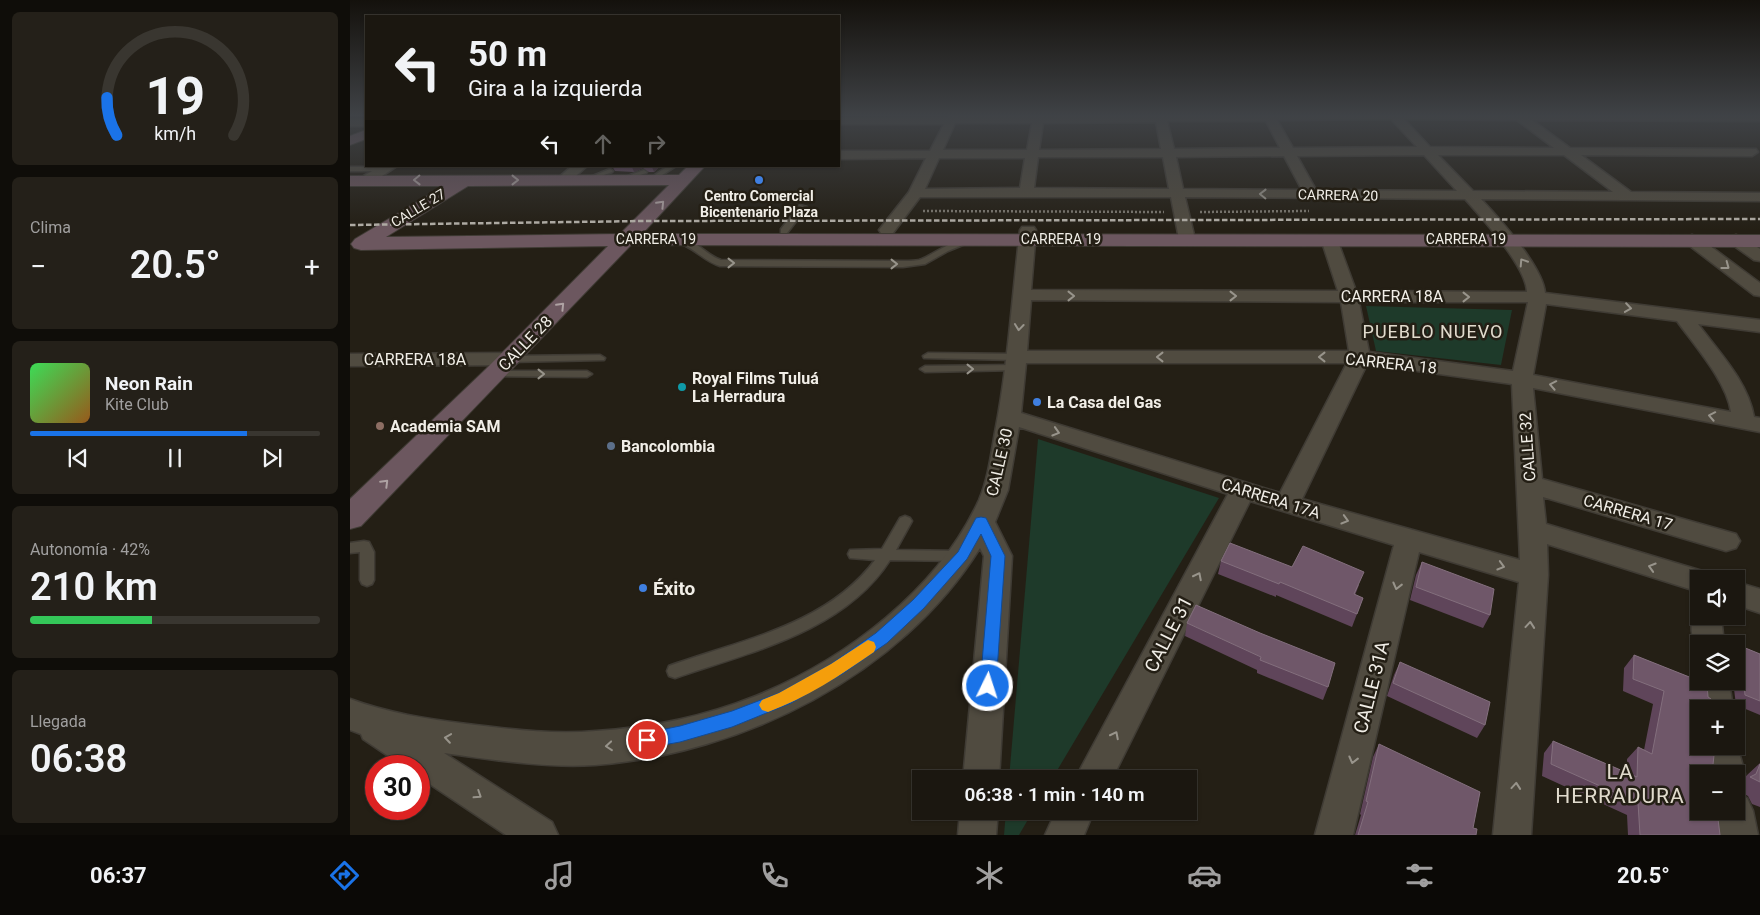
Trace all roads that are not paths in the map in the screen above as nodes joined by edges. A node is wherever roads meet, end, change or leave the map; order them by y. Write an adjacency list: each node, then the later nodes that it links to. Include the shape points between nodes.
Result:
1 (1168, 152): 20 (street)
2 (1103, 153): 8 (street)
3 (1289, 153): 21 (street)
4 (1430, 153): 22 (street, CALLE 32)
5 (1569, 153): 23 (street)
6 (1659, 153): 9 (street)
7 (935, 154): 8 (street); 10 (street); 19 (street)
8 (1033, 154): 18 (street)
9 (1756, 154)
10 (840, 155)
11 (692, 167): 15 (main road, CALLE 28)
12 (388, 168): 13 (lane); 17 (street)
13 (350, 169)
14 (584, 173): 15 (main road, via 614,176); 16 (main road, one-way to 14, via 563,180)
15 (664, 173): 31 (main road, CALLE 28, one-way to 15)
16 (477, 175): 17 (main road, one-way to 17); 37 (main road, CALLE 27)
17 (357, 181)
18 (1026, 192): 19 (street, CARRERA 20); 20 (street, CARRERA 20)
19 (916, 193): 27 (street)
20 (1177, 193): 21 (street, CARRERA 20, one-way to 20); 26 (street)
21 (1312, 194): 22 (street, CARRERA 20)
22 (1471, 196): 23 (street, CARRERA 20); 32 (street, CALLE 32)
23 (1628, 196): 24 (street, CARRERA 20)
24 (1760, 197)
25 (802, 207): 28 (lane)
26 (1184, 227): 30 (main road, CARRERA 19); 32 (main road, CARRERA 19); 33 (main road, CARRERA 19)
27 (887, 230): 28 (main road, CARRERA 19); 30 (main road, CARRERA 19)
28 (784, 231): 31 (main road, CARRERA 19)
29 (1760, 232): 32 (main road, CARRERA 19)
30 (1028, 234): 31 (main road, CARRERA 19, one-way to 30, via 673,239 998,239); 41 (street, CALLE 30)
31 (631, 235): 37 (main road, CARRERA 19); 51 (main road, CALLE 28, one-way to 31)
32 (1505, 235): 33 (main road, CARRERA 19); 34 (main road, CARRERA 19); 43 (street, CALLE 32, one-way to 32, via 1530,274)
33 (1329, 239): 42 (street)
34 (1692, 240): 35 (main road, CARRERA 19); 40 (street, one-way to 40)
35 (1736, 240): 36 (main road, CARRERA 19); 38 (street)
36 (1760, 240)
37 (372, 241): 39 (main road, CALLE 27)
38 (1760, 256)
39 (350, 263)
40 (1760, 291)
41 (1022, 296): 42 (street, CARRERA 18A, one-way to 42); 50 (street, CALLE 30, one-way to 50)
42 (1349, 296): 43 (street, CARRERA 18A, one-way to 43); 47 (street)
43 (1537, 297): 44 (street, CARRERA 18A, one-way to 44); 54 (street, CALLE 32)
44 (1683, 316): 45 (street, CARRERA 18A); 56 (street, via 1730,382)
45 (1760, 326)
46 (928, 356): 50 (lane)
47 (1360, 357): 50 (street, CARRERA 18, one-way to 50); 54 (street, CARRERA 18); 59 (street)
48 (600, 358): 51 (lane)
49 (350, 360): 51 (street, CARRERA 18A)
50 (1015, 362): 52 (lane, one-way to 50); 55 (street, CALLE 30)
51 (502, 367): 53 (lane, one-way to 53); 60 (main road, CALLE 28, one-way to 51)
52 (925, 369)
53 (587, 374)
54 (1522, 379): 56 (street, CARRERA 18, one-way to 54); 57 (street, CALLE 32)
55 (1010, 417): 58 (street, CARRERA 17A, one-way to 58); 62 (street, CALLE 30, via 993,497)
56 (1752, 424)
57 (1530, 484): 63 (street, CALLE 32); 65 (street, CARRERA 17)
58 (1243, 490): 59 (street, CARRERA 17A); 78 (street, CALLE 31, one-way to 58)
59 (1287, 504): 64 (street, CARRERA 17A, one-way to 64)
60 (350, 518)
61 (905, 521): 68 (lane)
62 (981, 521): 69 (street, CALLE 30); 77 (street, via 998,556)
63 (1533, 530): 70 (street, CALLE 32); 71 (street, one-way to 63)
64 (1409, 539): 70 (street, CARRERA 17A, one-way to 70); 85 (street, CALLE 31A, one-way to 85)
65 (1726, 541)
66 (350, 548): 72 (lane, via 364,546)
67 (855, 554): 68 (lane)
68 (886, 554): 69 (lane); 75 (lane, via 846,599 799,627)
69 (962, 556): 76 (street, CALLE 30, one-way to 76, via 894,627 837,669 785,698 732,719 680,734 614,746 558,750 439,736)
70 (1534, 575): 86 (street, CALLE 32, one-way to 70)
71 (1690, 578)
72 (367, 580)
73 (1745, 596): 74 (street)
74 (1760, 601)
75 (675, 671)
76 (357, 717): 82 (street, one-way to 82)
77 (982, 770)
78 (1098, 770)
79 (978, 820): 83 (street)
80 (1072, 820): 84 (street)
81 (1736, 820): 87 (street)
82 (538, 835)
83 (977, 835)
84 (1064, 835)
85 (1334, 835)
86 (1512, 835)
87 (1738, 835)

